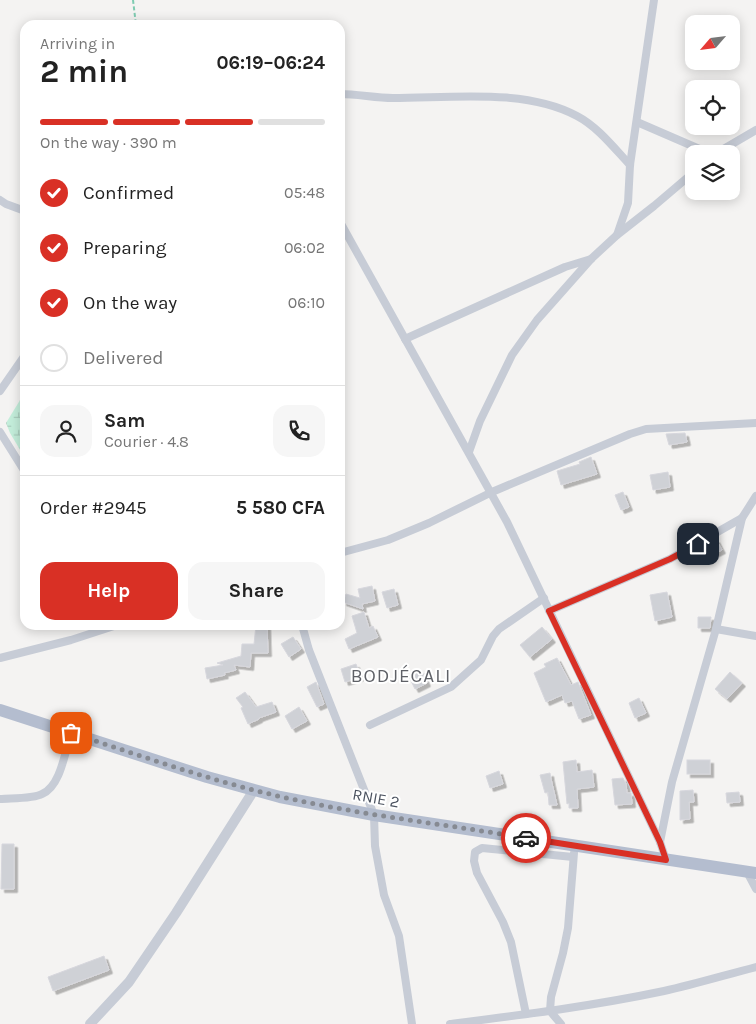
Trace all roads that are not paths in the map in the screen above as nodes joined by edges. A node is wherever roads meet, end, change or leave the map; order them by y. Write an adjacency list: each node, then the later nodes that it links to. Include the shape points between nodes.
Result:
1 (654, 0): 3 (street)
2 (345, 94): 7 (street, via 390,98 508,97 550,105 578,116 600,132)
3 (636, 122): 5 (street); 7 (street)
4 (756, 130): 6 (street)
5 (690, 145)
6 (730, 145)
7 (630, 164): 12 (street, via 628,204)
8 (685, 180): 12 (street)
9 (0, 200): 10 (street)
10 (20, 207)
11 (345, 231): 14 (street)
12 (617, 235): 13 (street)
13 (591, 258): 14 (street); 19 (street, via 537,320 512,355 480,421)
14 (405, 339): 19 (street)
15 (20, 362): 16 (street)
16 (0, 391)
17 (756, 423): 21 (street, via 646,429)
18 (0, 432): 20 (street)
19 (469, 452): 21 (street)
20 (20, 464)
21 (492, 492): 24 (street, via 388,540); 25 (street)
22 (755, 500): 23 (street)
23 (742, 518): 26 (street, via 670,559); 27 (street)
24 (345, 552)
25 (544, 598): 26 (street); 33 (street, via 499,629 481,660 452,687)
26 (549, 611): 38 (street)
27 (716, 629): 30 (street); 38 (street, via 672,782)
28 (102, 630): 31 (street)
29 (303, 630): 37 (street)
30 (756, 636)
31 (0, 658)
32 (0, 710): 34 (main road, RNIE 2 / RNIE 2)
33 (370, 725)
34 (71, 733): 35 (main road, RNIE 2 / RNIE 2); 36 (street, via 51,789 41,795)
35 (254, 790): 37 (main road, RNIE 2 / RNIE 2); 46 (street, via 129,982)
36 (0, 799)
37 (374, 815): 39 (main road, RNIE 2 / RNIE 2, via 476,829); 47 (street, via 375,846 384,895 398,936)
38 (660, 842): 40 (street)
39 (574, 852): 40 (main road, RNIE 2 / RNIE 2); 44 (street, via 568,928); 45 (street, via 482,848 475,852 477,873 511,942)
40 (666, 860): 41 (main road, RNIE 2 / RNIE 2)
41 (751, 872): 42 (street)
42 (756, 889)
43 (756, 967): 44 (street, via 664,991)
44 (550, 1011): 45 (street); 49 (street)
45 (526, 1014): 48 (street)
46 (90, 1024)
47 (412, 1024)
48 (450, 1024)
49 (561, 1024)

